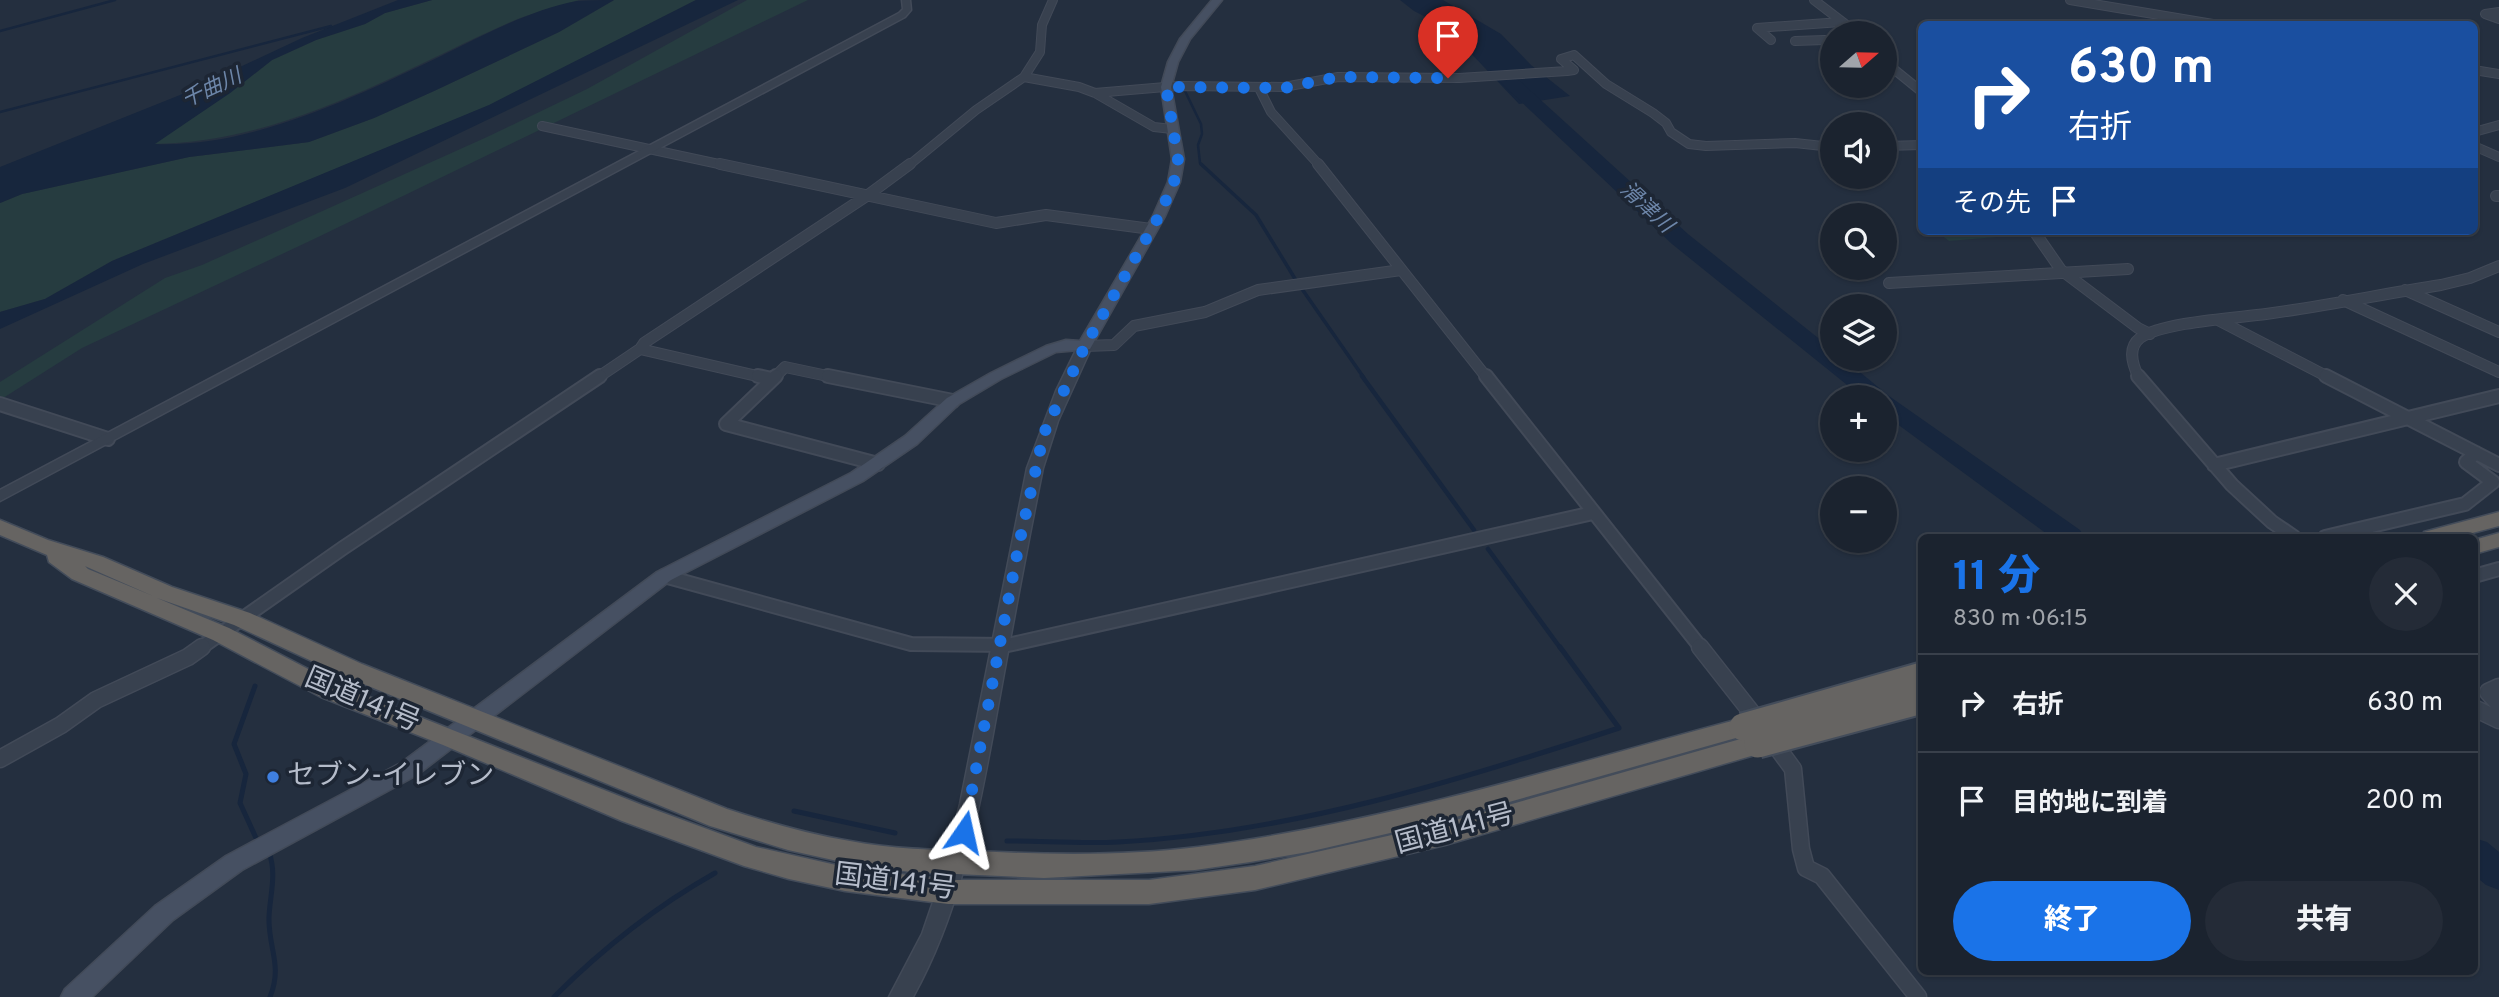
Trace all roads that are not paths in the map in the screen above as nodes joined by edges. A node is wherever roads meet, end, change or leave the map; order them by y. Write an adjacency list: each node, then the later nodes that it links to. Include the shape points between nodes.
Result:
1 (906, 0): 32 (street, via 907,10 902,15)
2 (1053, 0): 19 (street, via 1042,25 1041,51)
3 (1217, 0): 20 (main road, via 1185,39)
4 (1814, 0): 8 (street)
5 (2070, 0): 9 (street)
6 (2499, 12): 7 (street, via 2485,14)
7 (2499, 19)
8 (1840, 21)
9 (2195, 21)
10 (1820, 23): 11 (street)
11 (1788, 25): 12 (street, via 1758,28); 13 (street)
12 (1771, 40)
13 (1808, 40): 14 (street); 15 (street)
14 (1820, 40)
15 (1795, 41)
16 (2478, 71): 18 (street)
17 (1897, 72): 22 (street)
18 (2499, 74)
19 (1024, 77): 23 (street); 34 (street)
20 (1166, 87): 21 (street); 23 (street); 26 (main road)
21 (1259, 88): 29 (street, via 1338,77 1567,71 1574,70 1561,59 1577,56 1606,84 1653,113 1689,144); 39 (street, via 1270,112 1320,166)
22 (1918, 89)
23 (1095, 93): 26 (street, via 1154,127)
24 (2499, 125): 27 (street)
25 (542, 126): 32 (street)
26 (1172, 129): 35 (main road, via 1177,169)
27 (2478, 131)
28 (1918, 145): 30 (street)
29 (1820, 146)
30 (1897, 146)
31 (2478, 148): 33 (street)
32 (651, 149): 34 (street); 55 (street)
33 (2499, 157)
34 (868, 195): 35 (street, via 996,223 1046,215); 48 (street)
35 (1151, 229): 47 (main road)
36 (2036, 235): 40 (street, via 2054,264)
37 (2499, 266): 42 (street, via 2470,278)
38 (2129, 269): 40 (street)
39 (1401, 270): 47 (street, via 1258,290 1205,313 1134,327 1113,345); 61 (street)
40 (2067, 275): 41 (street); 46 (street)
41 (1889, 283)
42 (2404, 290): 43 (street); 45 (street)
43 (2342, 299): 44 (street); 49 (street)
44 (2218, 320): 46 (street); 54 (street)
45 (2499, 332)
46 (2150, 334): 58 (street, via 2133,348 2136,373)
47 (1085, 346): 52 (main road, via 1051,349); 73 (street, via 1044,433)
48 (640, 349): 50 (street); 72 (street)
49 (2499, 372)
50 (772, 379): 52 (street, via 785,366); 57 (street, via 726,424)
51 (2499, 396): 54 (street)
52 (953, 401): 57 (main road)
53 (0, 404): 55 (street)
54 (2408, 419): 56 (street); 58 (street)
55 (108, 439): 60 (street)
56 (2476, 453): 59 (street); 65 (street, via 2466,462 2493,482 2473,500)
57 (878, 464): 71 (main road)
58 (2214, 465): 64 (street, via 2262,514)
59 (2499, 465)
60 (0, 495)
61 (1593, 513): 73 (street); 88 (street, via 1793,769 1806,868 1822,876)
62 (2499, 519): 66 (highway)
63 (0, 527): 72 (highway, 国道141号, via 40,545 80,574)
64 (2290, 534)
65 (2337, 534)
66 (2443, 534)
67 (2499, 541): 68 (highway)
68 (2478, 546)
69 (2499, 569): 70 (street)
70 (2478, 575)
71 (664, 576): 73 (street, via 911,644); 79 (main road)
72 (232, 627): 79 (highway, 国道141号); 82 (highway, 国道141号, via 330,691); 83 (street, via 188,657 96,700)
73 (1001, 645): 84 (street)
74 (1918, 677): 81 (highway, 国道141号, bridge)
75 (2499, 687): 77 (street, via 2488,692)
76 (1918, 701): 81 (highway, 国道141号, bridge)
77 (2499, 704)
78 (2478, 710): 80 (street)
79 (478, 719): 82 (main road); 84 (highway, 国道141号, via 666,798 788,839 851,853)
80 (2499, 720)
81 (1750, 736): 84 (highway, 国道141号, via 1308,841 1140,863); 85 (highway, 国道141号, via 1445,834 1255,878 1149,892)
82 (452, 738): 85 (highway, 国道141号, via 754,858 845,879); 86 (main road, via 409,769 234,863 164,913)
83 (0, 759)
84 (956, 864): 85 (street)
85 (948, 892): 87 (street, via 932,941)
86 (74, 997)
87 (901, 997)
88 (1919, 997)

